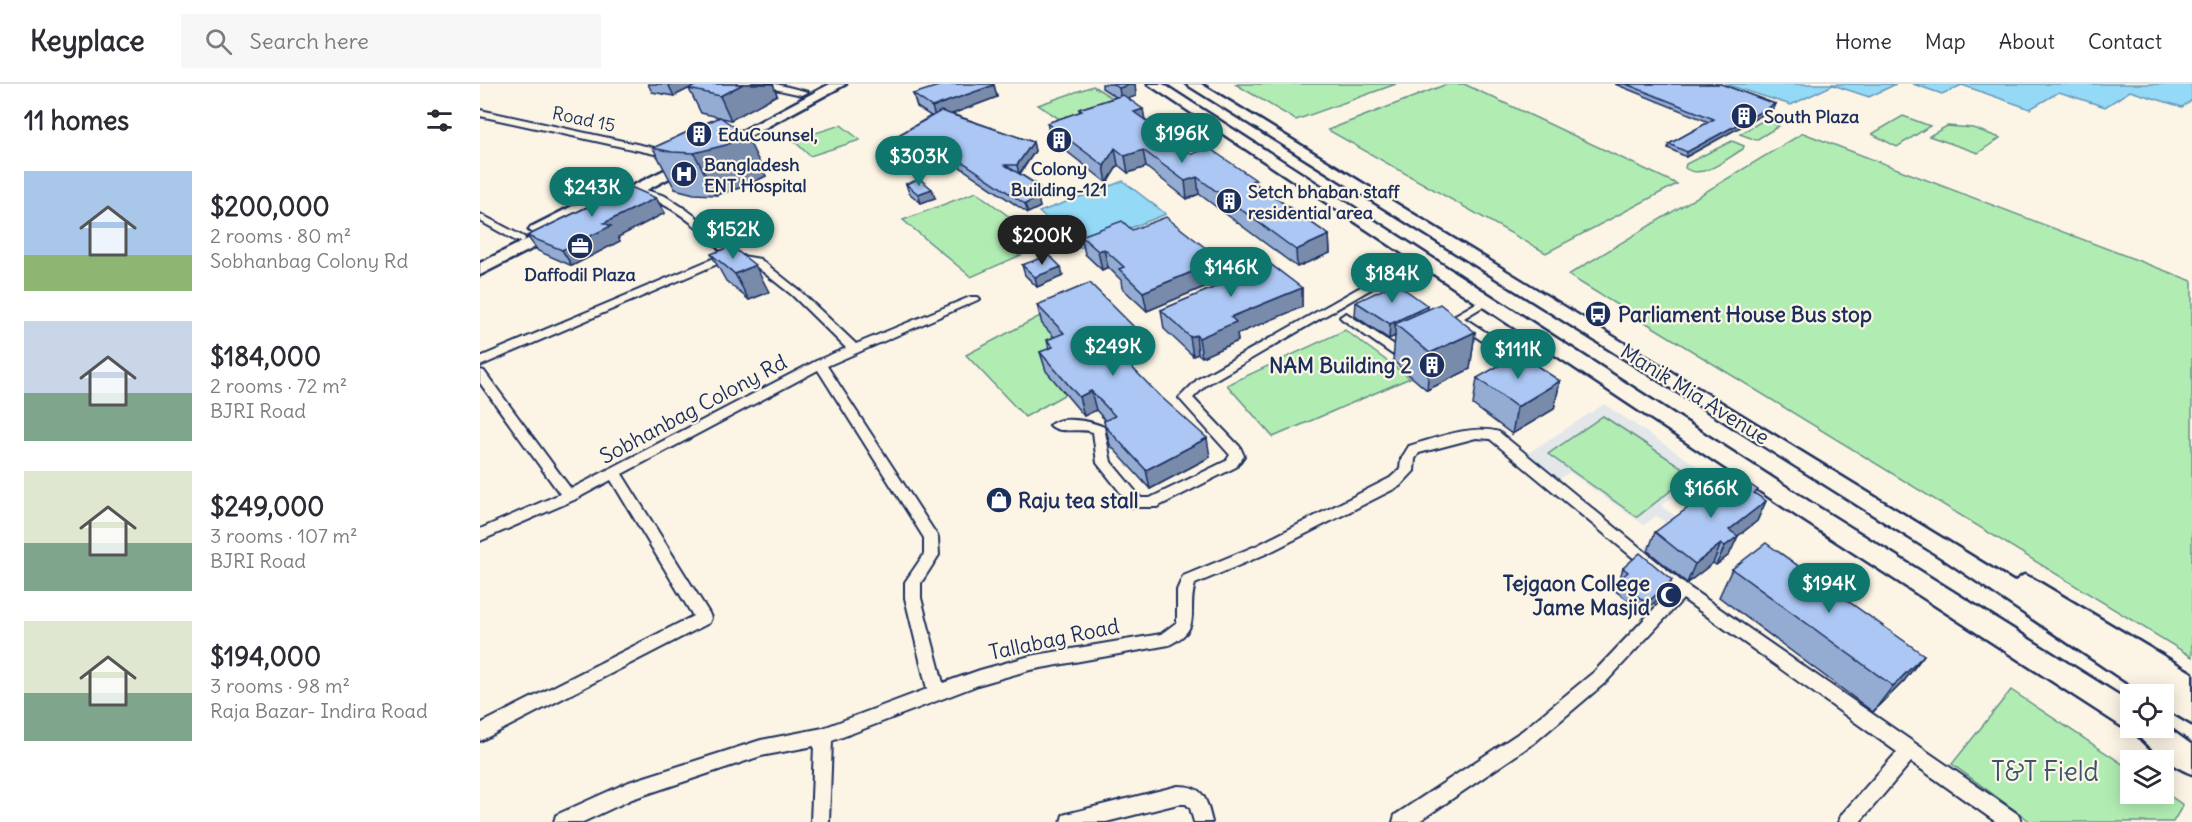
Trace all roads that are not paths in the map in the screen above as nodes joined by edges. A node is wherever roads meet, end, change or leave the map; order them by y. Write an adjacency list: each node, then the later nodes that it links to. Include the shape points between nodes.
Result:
1 (758, 84): 5 (main road)
2 (840, 84): 5 (highway)
3 (1154, 84): 8 (highway, Manik Mia Avenue)
4 (1192, 84): 7 (highway, Manik Mia Avenue)
5 (811, 88): 9 (highway); 10 (highway)
6 (480, 113): 9 (street, Road 15)
7 (1277, 137): 8 (highway); 17 (highway, Manik Mia Avenue)
8 (1249, 148): 15 (highway, Manik Mia Avenue)
9 (681, 156): 12 (highway)
10 (636, 190): 13 (street, via 662,198 680,210 707,230); 14 (highway)
11 (480, 217): 12 (street)
12 (520, 239): 14 (highway)
13 (730, 255): 22 (street, via 756,261); 23 (street)
14 (492, 256): 16 (highway)
15 (1417, 258): 19 (highway, Manik Mia Avenue); 27 (street, via 1202,382 1185,398 1237,456 1231,464 1152,503 1137,503 1104,463 1100,430 1088,425)
16 (480, 270)
17 (1517, 283): 19 (highway); 31 (highway, Manik Mia Avenue)
18 (974, 299): 22 (street, Sobhanbag Colony Rd)
19 (1485, 301): 21 (street); 35 (highway, Manik Mia Avenue)
20 (1346, 317): 21 (street, via 1396,351)
21 (1455, 318): 25 (street)
22 (855, 350): 24 (street, Sobhanbag Colony Rd)
23 (480, 362)
24 (820, 364): 28 (street, Sobhanbag Colony Rd); 34 (street, via 931,537 932,555 913,582 913,598)
25 (1529, 367)
26 (481, 377): 29 (street)
27 (1057, 425)
28 (614, 473): 29 (street, Sobhanbag Colony Rd); 37 (street, via 703,618)
29 (569, 496): 30 (street, Sobhanbag Colony Rd)
30 (480, 535)
31 (1953, 554): 33 (highway, via 2001,572); 36 (highway, Manik Mia Avenue)
32 (1682, 590): 34 (street, Tallabag Road, via 1494,435 1476,433 1414,449 1407,471 1395,482 1263,549 1188,580 1184,591 1187,622 1179,633 1163,640 1030,663); 40 (street); 46 (street, via 1600,677 1537,729)
33 (2192, 687)
34 (937, 694): 38 (street, Tallabag Road)
35 (2120, 711)
36 (2192, 712)
37 (480, 733)
38 (823, 736): 42 (street, Tallabag Road, via 761,748 629,791); 43 (street)
39 (2160, 738): 41 (highway)
40 (1909, 751): 47 (street); 48 (street)
41 (2192, 761)
42 (563, 822)
43 (820, 822)
44 (1070, 822): 45 (street, via 1178,795 1190,795 1198,803)
45 (1203, 822)
46 (1402, 822)
47 (1848, 822)
48 (2012, 822)

